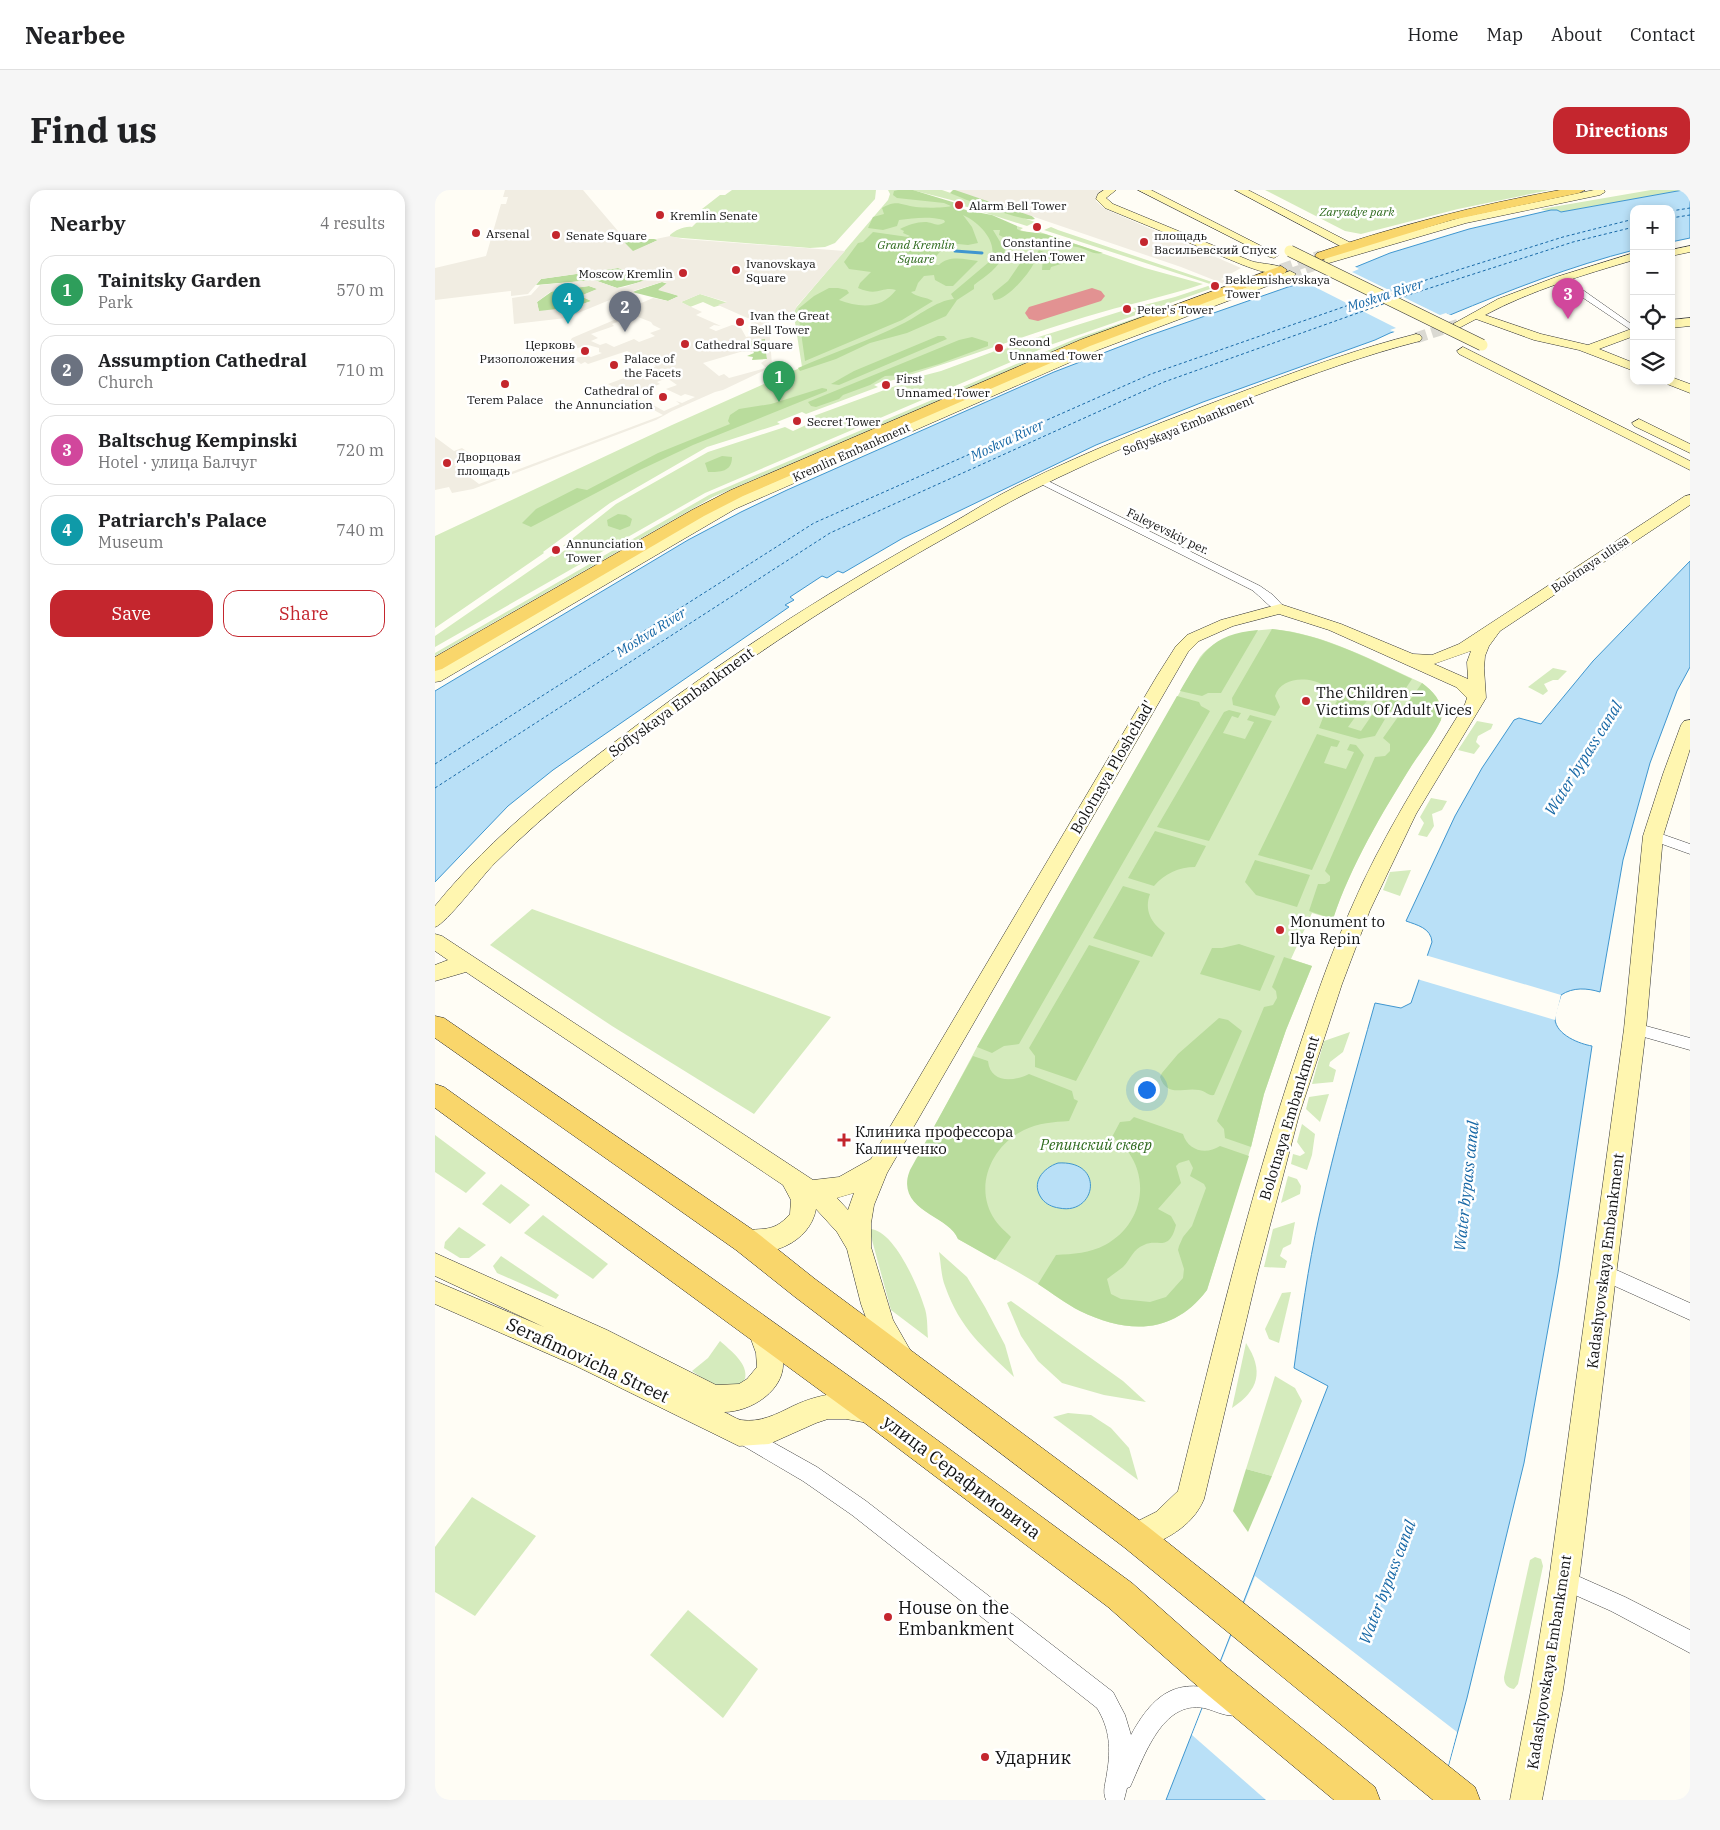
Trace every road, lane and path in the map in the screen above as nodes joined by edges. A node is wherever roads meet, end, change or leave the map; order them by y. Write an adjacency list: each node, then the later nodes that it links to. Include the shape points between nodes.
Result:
1 (1111, 190): 16 (main road, via 1101,196 1109,206 1247,263)
2 (1240, 190): 10 (main road)
3 (1246, 190): 10 (main road)
4 (1579, 190): 10 (main road, via 1457,215)
5 (1144, 191): 18 (main road)
6 (1606, 191): 10 (main road, via 1475,216)
7 (1254, 233): 26 (main road, bridge)
8 (1690, 245): 9 (main road)
9 (1675, 247)
10 (1353, 248): 14 (main road)
11 (1690, 249): 12 (main road)
12 (1675, 252)
13 (1630, 257): 19 (main road, via 1519,294 1494,304)
14 (1325, 258)
15 (1630, 262): 17 (main road)
16 (1283, 271): 40 (main road, Kremlin Embankment, via 1085,343 720,501); 41 (main road, Kremlin Embankment, via 1094,347 730,506)
17 (1567, 283): 19 (main road); 23 (street)
18 (1360, 299)
19 (1479, 317): 25 (main road); 25 (main road, via 1465,327)
20 (1690, 322): 21 (main road)
21 (1675, 324)
22 (1412, 325): 35 (main road, Sofiyskaya Embankment, via 1423,338 1229,407)
23 (1630, 328)
24 (1630, 333): 28 (main road)
25 (1529, 334): 28 (main road)
26 (1486, 347)
27 (1459, 349): 34 (main road)
28 (1588, 349): 29 (main road)
29 (1630, 365)
30 (1675, 383): 31 (main road)
31 (1690, 389)
32 (1627, 418): 33 (main road)
33 (1690, 449)
34 (1690, 466)
35 (1044, 483): 37 (street, Faleyevskiy per., via 1256,588 1269,596); 46 (main road, Sofiyskaya Embankment, via 876,570 811,610 665,712 589,770 508,839 463,885)
36 (1690, 499): 38 (main road, Bolotnaya ulitsa)
37 (1280, 609): 39 (main road); 54 (main road, Bolotnaya Ploshchad', via 1227,623 1193,638 1182,649)
38 (1492, 631): 39 (main road, Bolotnaya ulitsa, via 1444,656 1426,661); 42 (main road, Bolotnaya ulitsa, via 1477,655)
39 (1408, 658): 42 (main road, via 1462,683)
40 (435, 665)
41 (435, 677)
42 (1477, 698): 66 (main road, Bolotnaya Embankment, via 1403,821 1360,910 1331,984 1288,1115 1244,1275 1189,1499 1172,1520 1155,1531)
43 (1690, 725): 44 (main road, Kadashyovskaya Embankment)
44 (1653, 836): 45 (street); 51 (main road, Kadashyovskaya Embankment)
45 (1690, 848)
46 (435, 920)
47 (435, 941): 48 (main road)
48 (469, 964): 49 (main road); 55 (main road)
49 (435, 974)
50 (435, 1025): 56 (main road)
51 (1635, 1029): 52 (street); 59 (main road, Kadashyovskaya Embankment)
52 (1690, 1044)
53 (435, 1094): 62 (main road, улица Серафимовича)
54 (879, 1166): 55 (main road, Bolotnaya Ploshchad', via 844,1187 827,1191); 57 (main road, Bolotnaya Ploshchad', via 859,1210)
55 (799, 1183): 56 (main road, via 805,1206 795,1228 769,1241); 57 (main road, via 836,1212)
56 (746, 1241): 63 (main road)
57 (859, 1247): 63 (main road, via 882,1326)
58 (435, 1264): 62 (main road, Serafimovicha Street, via 598,1338 714,1398 732,1400 746,1396 765,1377 770,1366 769,1354)
59 (1603, 1272): 61 (street); 67 (main road, Kadashyovskaya Embankment)
60 (435, 1292): 65 (main road, Serafimovicha Street, via 585,1356)
61 (1690, 1312)
62 (761, 1331): 64 (main road, улица Серафимовича)
63 (904, 1362): 66 (main road)
64 (873, 1411): 65 (main road, via 848,1404 832,1405 815,1409 769,1430); 69 (main road, улица Серафимовича, via 1120,1595)
65 (739, 1432): 71 (street, via 810,1474 859,1508 1105,1700 1118,1722 1122,1738)
66 (1136, 1537): 70 (main road)
67 (1564, 1580): 68 (street); 73 (main road, Kadashyovskaya Embankment)
68 (1690, 1642)
69 (1211, 1689): 71 (street, via 1167,1704 1140,1742); 72 (main road, улица Серафимовича, via 1273,1727)
70 (1453, 1792)
71 (1113, 1797)
72 (1362, 1800)
73 (1526, 1800)

